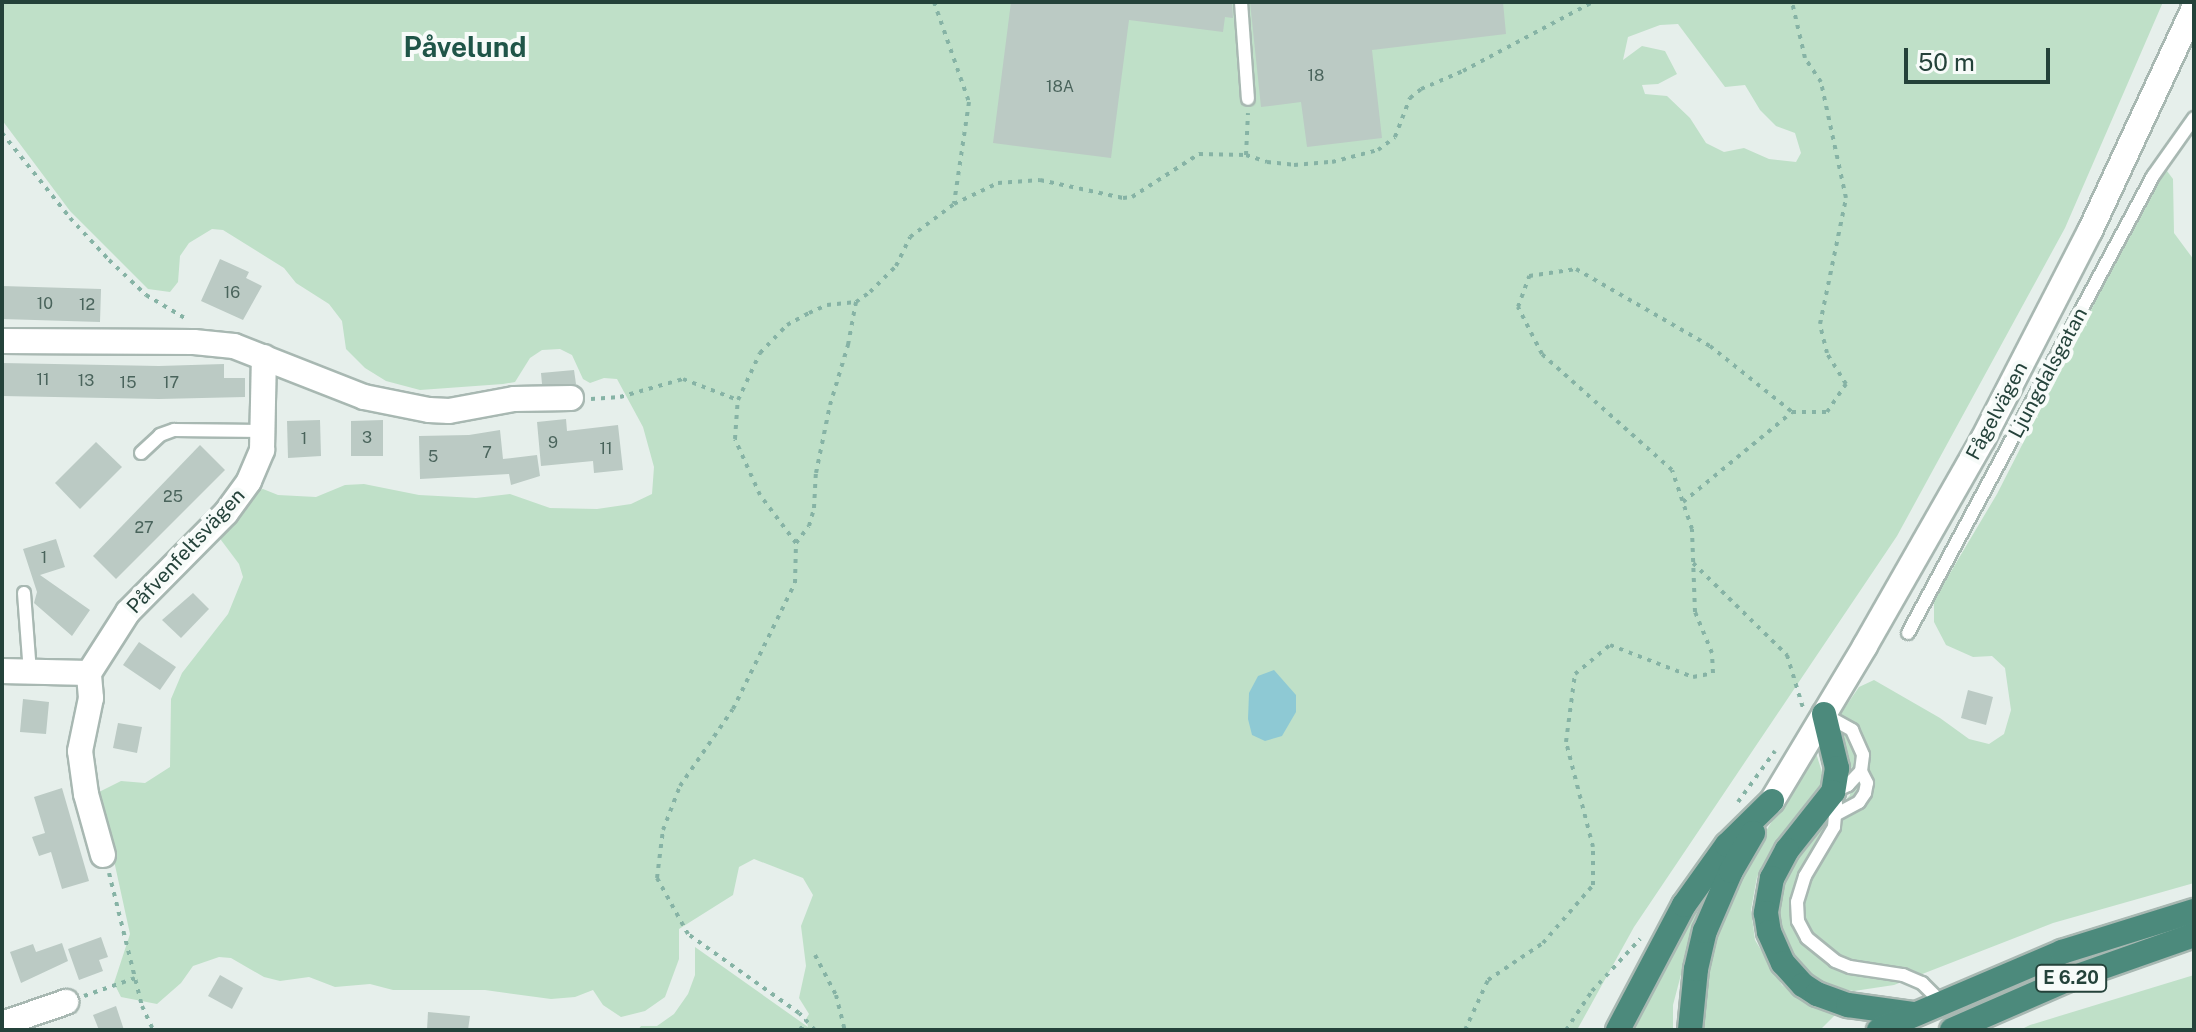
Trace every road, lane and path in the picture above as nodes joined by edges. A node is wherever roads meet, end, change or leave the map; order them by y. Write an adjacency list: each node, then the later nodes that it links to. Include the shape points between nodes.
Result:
1 (934, 2): 10 (path, via 969,102)
2 (1241, 2): 6 (lane)
3 (1593, 2): 9 (path, via 1421,89 1410,98 1395,137 1378,150 1294,165)
4 (1792, 2): 17 (path, via 1805,58 1821,82 1846,198 1820,324 1827,353 1846,384 1827,412)
5 (2194, 8): 28 (street, Fågelvägen, via 2047,317 1952,494)
6 (1248, 99): 9 (path)
7 (2194, 118): 24 (lane, Ljungdalsgatan, via 2153,176)
8 (2, 133): 12 (path, via 109,260 146,295)
9 (1246, 155): 10 (path, via 1199,154 1132,197 1013,180)
10 (954, 204): 11 (path, via 910,237 885,279)
11 (856, 302): 16 (path, via 827,305 787,325 760,353); 21 (path, via 816,473 814,508)
12 (200, 325)
13 (2, 341): 14 (street, via 194,342 234,346)
14 (264, 357): 15 (street, via 364,397 407,407 449,411 514,399); 18 (street, Påfvenfeltsvägen)
15 (571, 398): 16 (path, via 608,399 683,379)
16 (738, 400): 21 (path, via 735,439 747,471)
17 (1792, 412): 20 (path); 20 (path, via 1710,346 1576,269 1529,276 1518,307 1542,354 1672,470)
18 (262, 431): 19 (lane, via 174,430); 27 (street, Påfvenfeltsvägen, via 258,463 242,493 128,612)
19 (141, 453)
20 (1683, 502): 22 (path, via 1692,529)
21 (796, 543): 43 (path, via 795,583 733,709 680,786 663,830 657,878 688,934)
22 (1693, 563): 28 (path, via 1787,655 1804,710); 49 (path, via 1695,612 1712,653 1713,673 1693,677 1610,645 1575,674 1566,742 1593,847 1593,885 1543,943 1488,980)
23 (24, 593): 26 (lane)
24 (1908, 633)
25 (2, 671): 26 (street)
26 (30, 673): 27 (street)
27 (89, 673): 34 (street, via 91,698 80,759)
28 (1818, 705): 30 (lane, via 1859,740); 31 (street, Fågelvägen); 32 (highway, via 1837,768)
29 (1778, 746): 33 (path)
30 (1861, 771): 32 (lane); 32 (lane, via 1867,783 1859,802)
31 (1772, 801): 51 (highway, via 1727,845 1684,905); 52 (highway, via 1731,871 1705,931)
32 (1834, 803): 41 (lane, via 1834,827 1805,876 1797,902 1798,921 1807,938 1850,967 1922,983); 42 (highway, via 1787,850 1772,878 1766,913 1775,949 1803,985 1830,1000)
33 (1735, 806)
34 (103, 855): 39 (path)
35 (2194, 911): 41 (highway, E 6.20, via 2062,952)
36 (2194, 935): 54 (highway, E 6.20, via 2069,979)
37 (1641, 938): 50 (path, via 1592,991)
38 (815, 955): 48 (path, via 836,995)
39 (135, 978): 40 (path); 45 (path)
40 (66, 1002): 44 (street)
41 (1941, 1002): 42 (highway, E 6.20)
42 (1914, 1014): 53 (highway, E 6.20)
43 (806, 1020): 46 (path); 47 (path)
44 (2, 1024)
45 (153, 1030)
46 (800, 1030)
47 (815, 1030)
48 (845, 1030)
49 (1465, 1030)
50 (1566, 1030)
51 (1618, 1030)
52 (1690, 1030)
53 (1879, 1030)
54 (1952, 1030)

